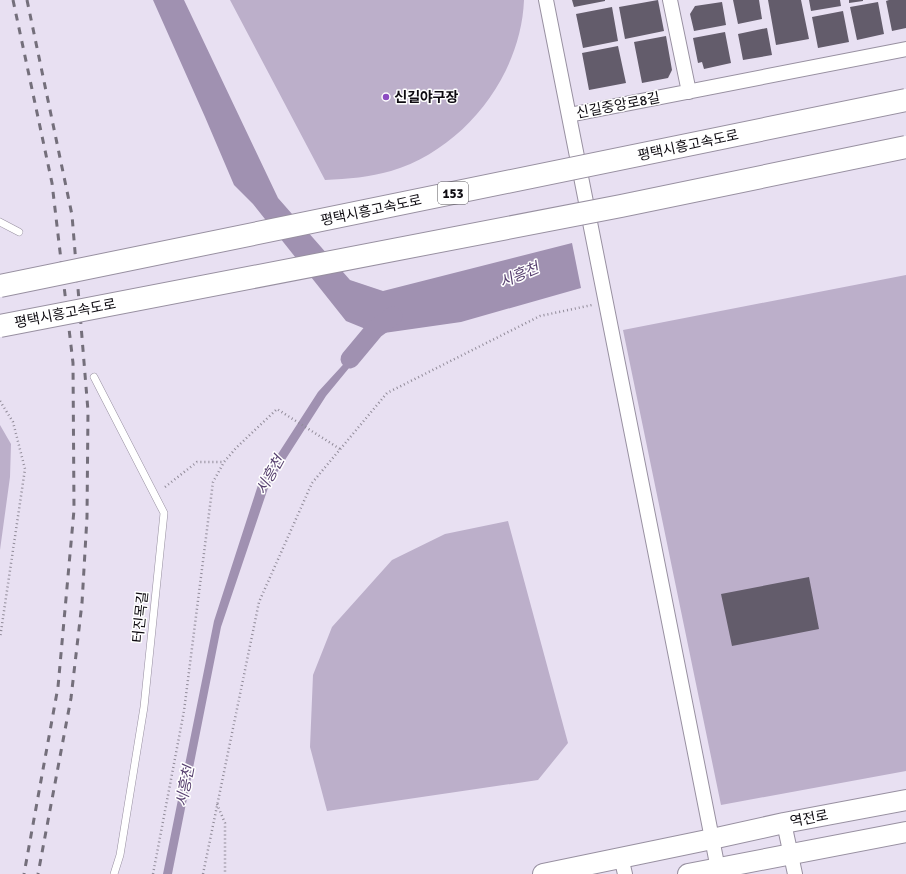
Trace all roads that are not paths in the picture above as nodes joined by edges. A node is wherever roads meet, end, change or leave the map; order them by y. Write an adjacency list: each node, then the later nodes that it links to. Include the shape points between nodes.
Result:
1 (546, 0): 6 (street, 신길중앙로8길)
2 (670, 0): 4 (street)
3 (906, 49): 4 (street, 신길중앙로8길)
4 (689, 92): 6 (street, 신길중앙로8길)
5 (906, 100): 10 (highway, 평택시흥고속도로 / 153, bridge)
6 (569, 115): 16 (street)
7 (906, 147): 11 (highway, 평택시흥고속도로, bridge, via 621,206)
8 (0, 222): 9 (lane)
9 (19, 232)
10 (0, 286)
11 (0, 326)
12 (94, 377): 20 (lane, 터진목길, via 164,513 144,707 120,855)
13 (906, 800): 14 (street, 역전로)
14 (784, 823): 16 (street, 역전로); 17 (street)
15 (906, 832): 17 (street)
16 (712, 839): 18 (street, 역전로); 19 (street)
17 (790, 854): 19 (street); 23 (street)
18 (623, 866): 21 (street, 역전로)
19 (718, 871): 22 (street)
20 (114, 874)
21 (543, 874)
22 (688, 874)
23 (795, 874)

